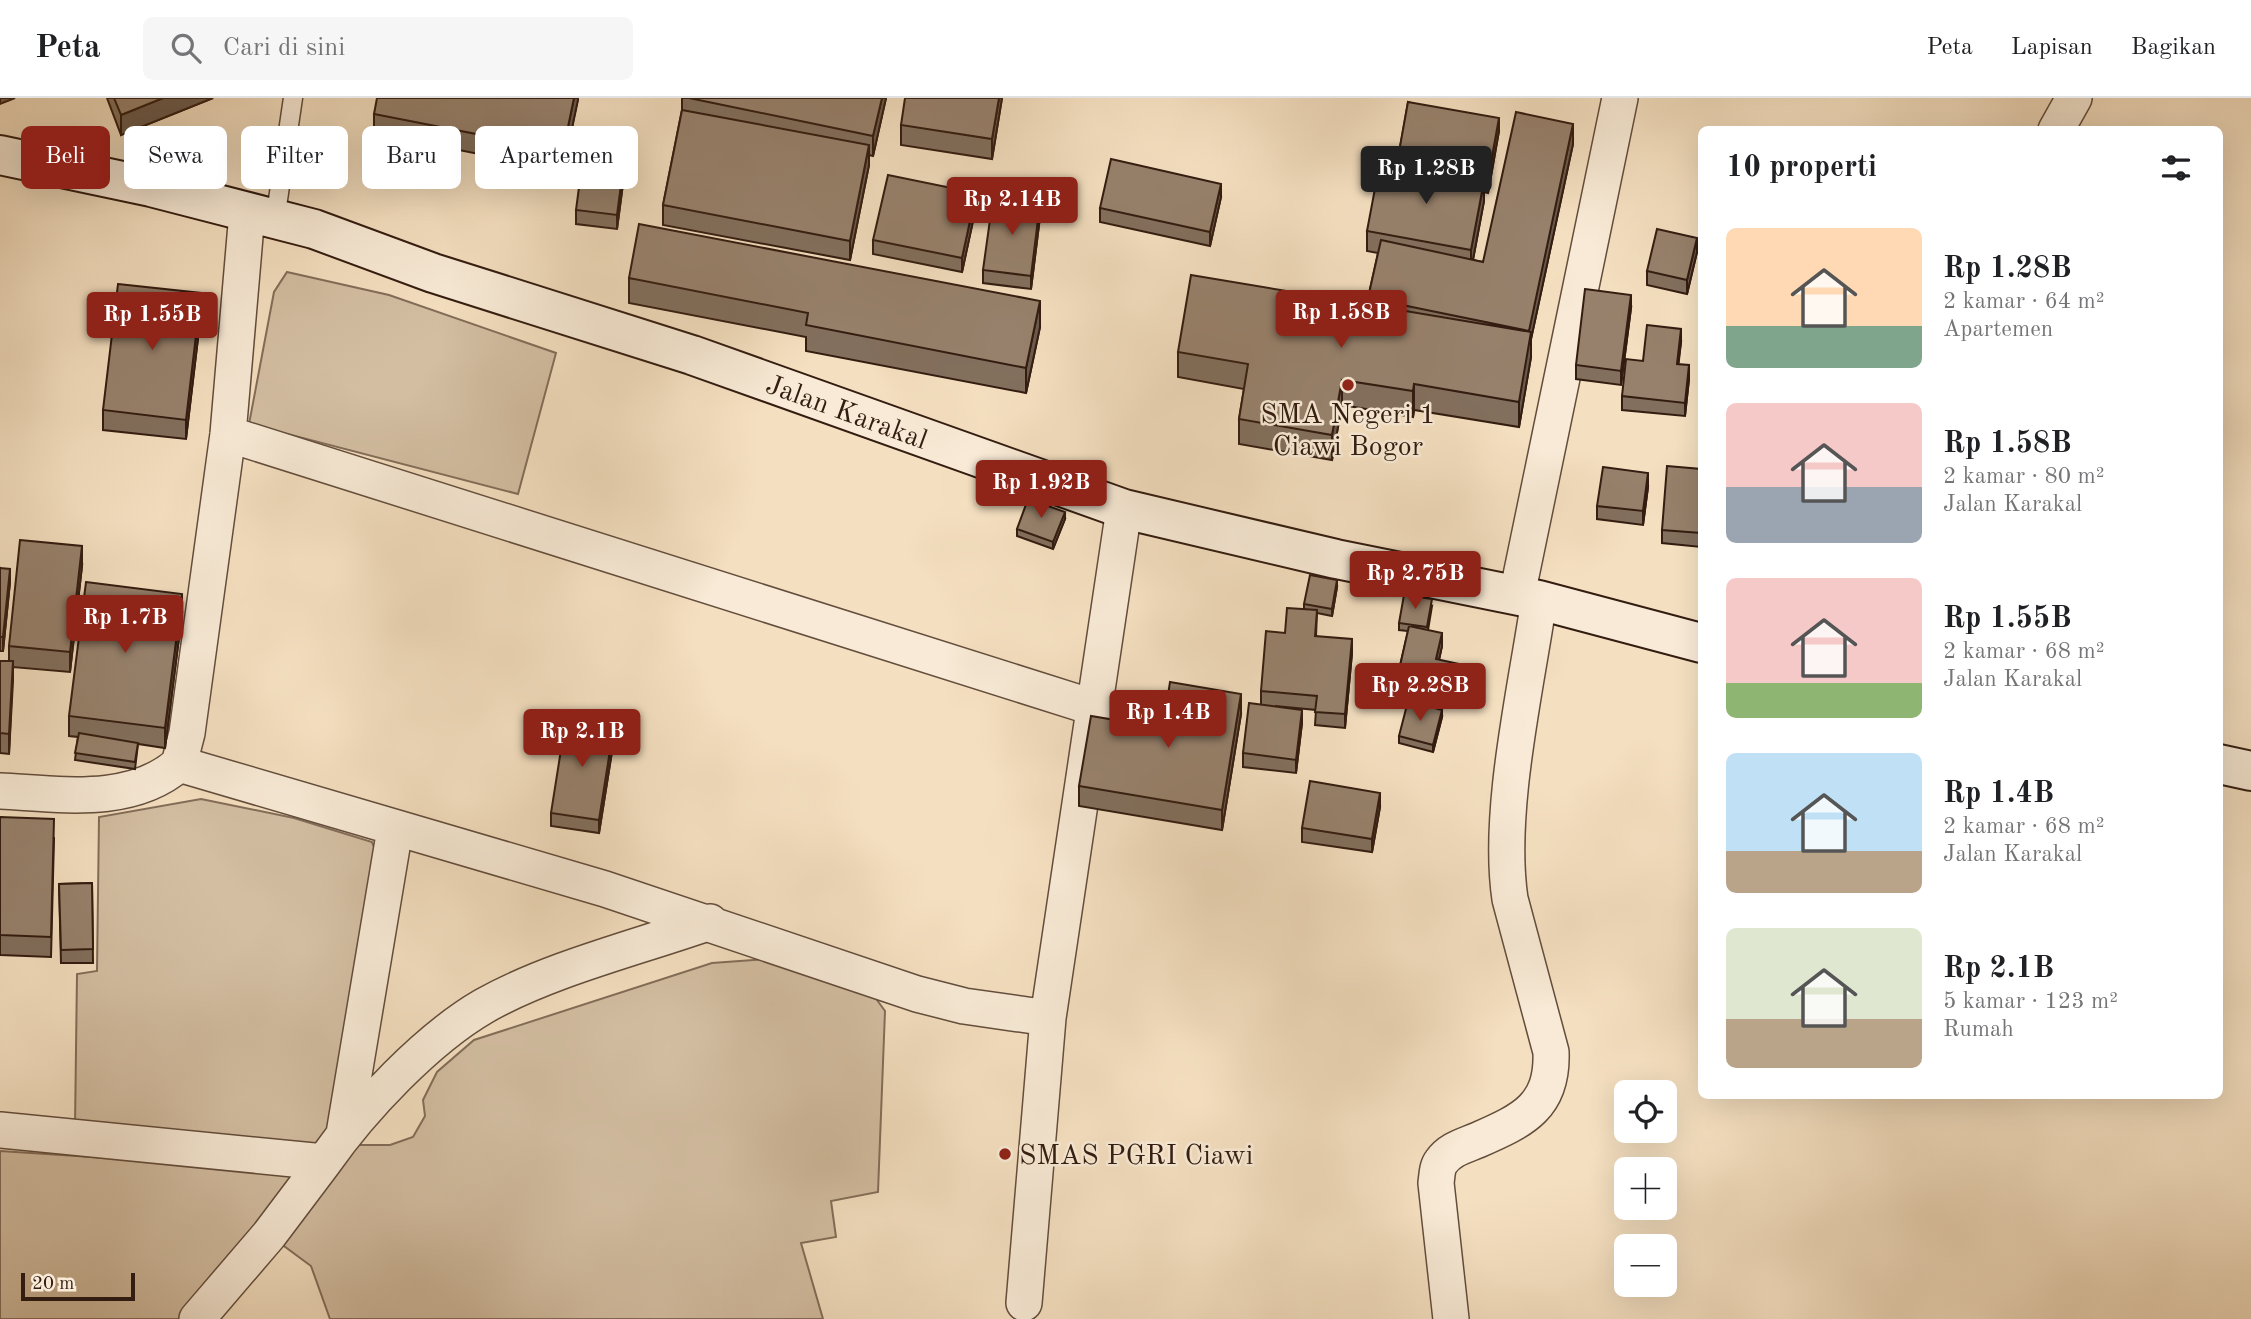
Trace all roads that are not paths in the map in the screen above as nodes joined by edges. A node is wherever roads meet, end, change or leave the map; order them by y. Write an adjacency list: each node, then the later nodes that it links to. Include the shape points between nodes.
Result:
1 (293, 98): 6 (lane)
2 (1620, 98): 9 (street)
3 (2074, 98): 4 (street)
4 (2058, 126)
5 (0, 155): 6 (main road, Jalan Karakal, via 150,187)
6 (261, 217): 7 (street); 8 (main road, Jalan Karakal, via 314,229 433,273 692,355)
7 (228, 435): 11 (street); 12 (street)
8 (1124, 509): 9 (main road, Jalan Karakal); 11 (street)
9 (1528, 598): 10 (main road, Jalan Karakal); 24 (street, via 1506,875 1551,1052 1552,1074 1545,1097 1528,1114 1452,1151 1439,1164 1436,1183)
10 (1698, 642)
11 (1092, 706): 18 (street)
12 (179, 764): 15 (street, via 161,779 102,794); 16 (street)
13 (2223, 765): 14 (main road)
14 (2251, 771)
15 (0, 791)
16 (395, 828): 17 (street); 20 (street)
17 (710, 922): 18 (street, via 917,995); 20 (street, via 553,976 486,1005 430,1045)
18 (1048, 1018): 22 (street)
19 (0, 1130): 21 (street)
20 (344, 1134): 21 (street)
21 (324, 1162): 23 (street)
22 (1024, 1303)
23 (197, 1319)
24 (1451, 1319)

